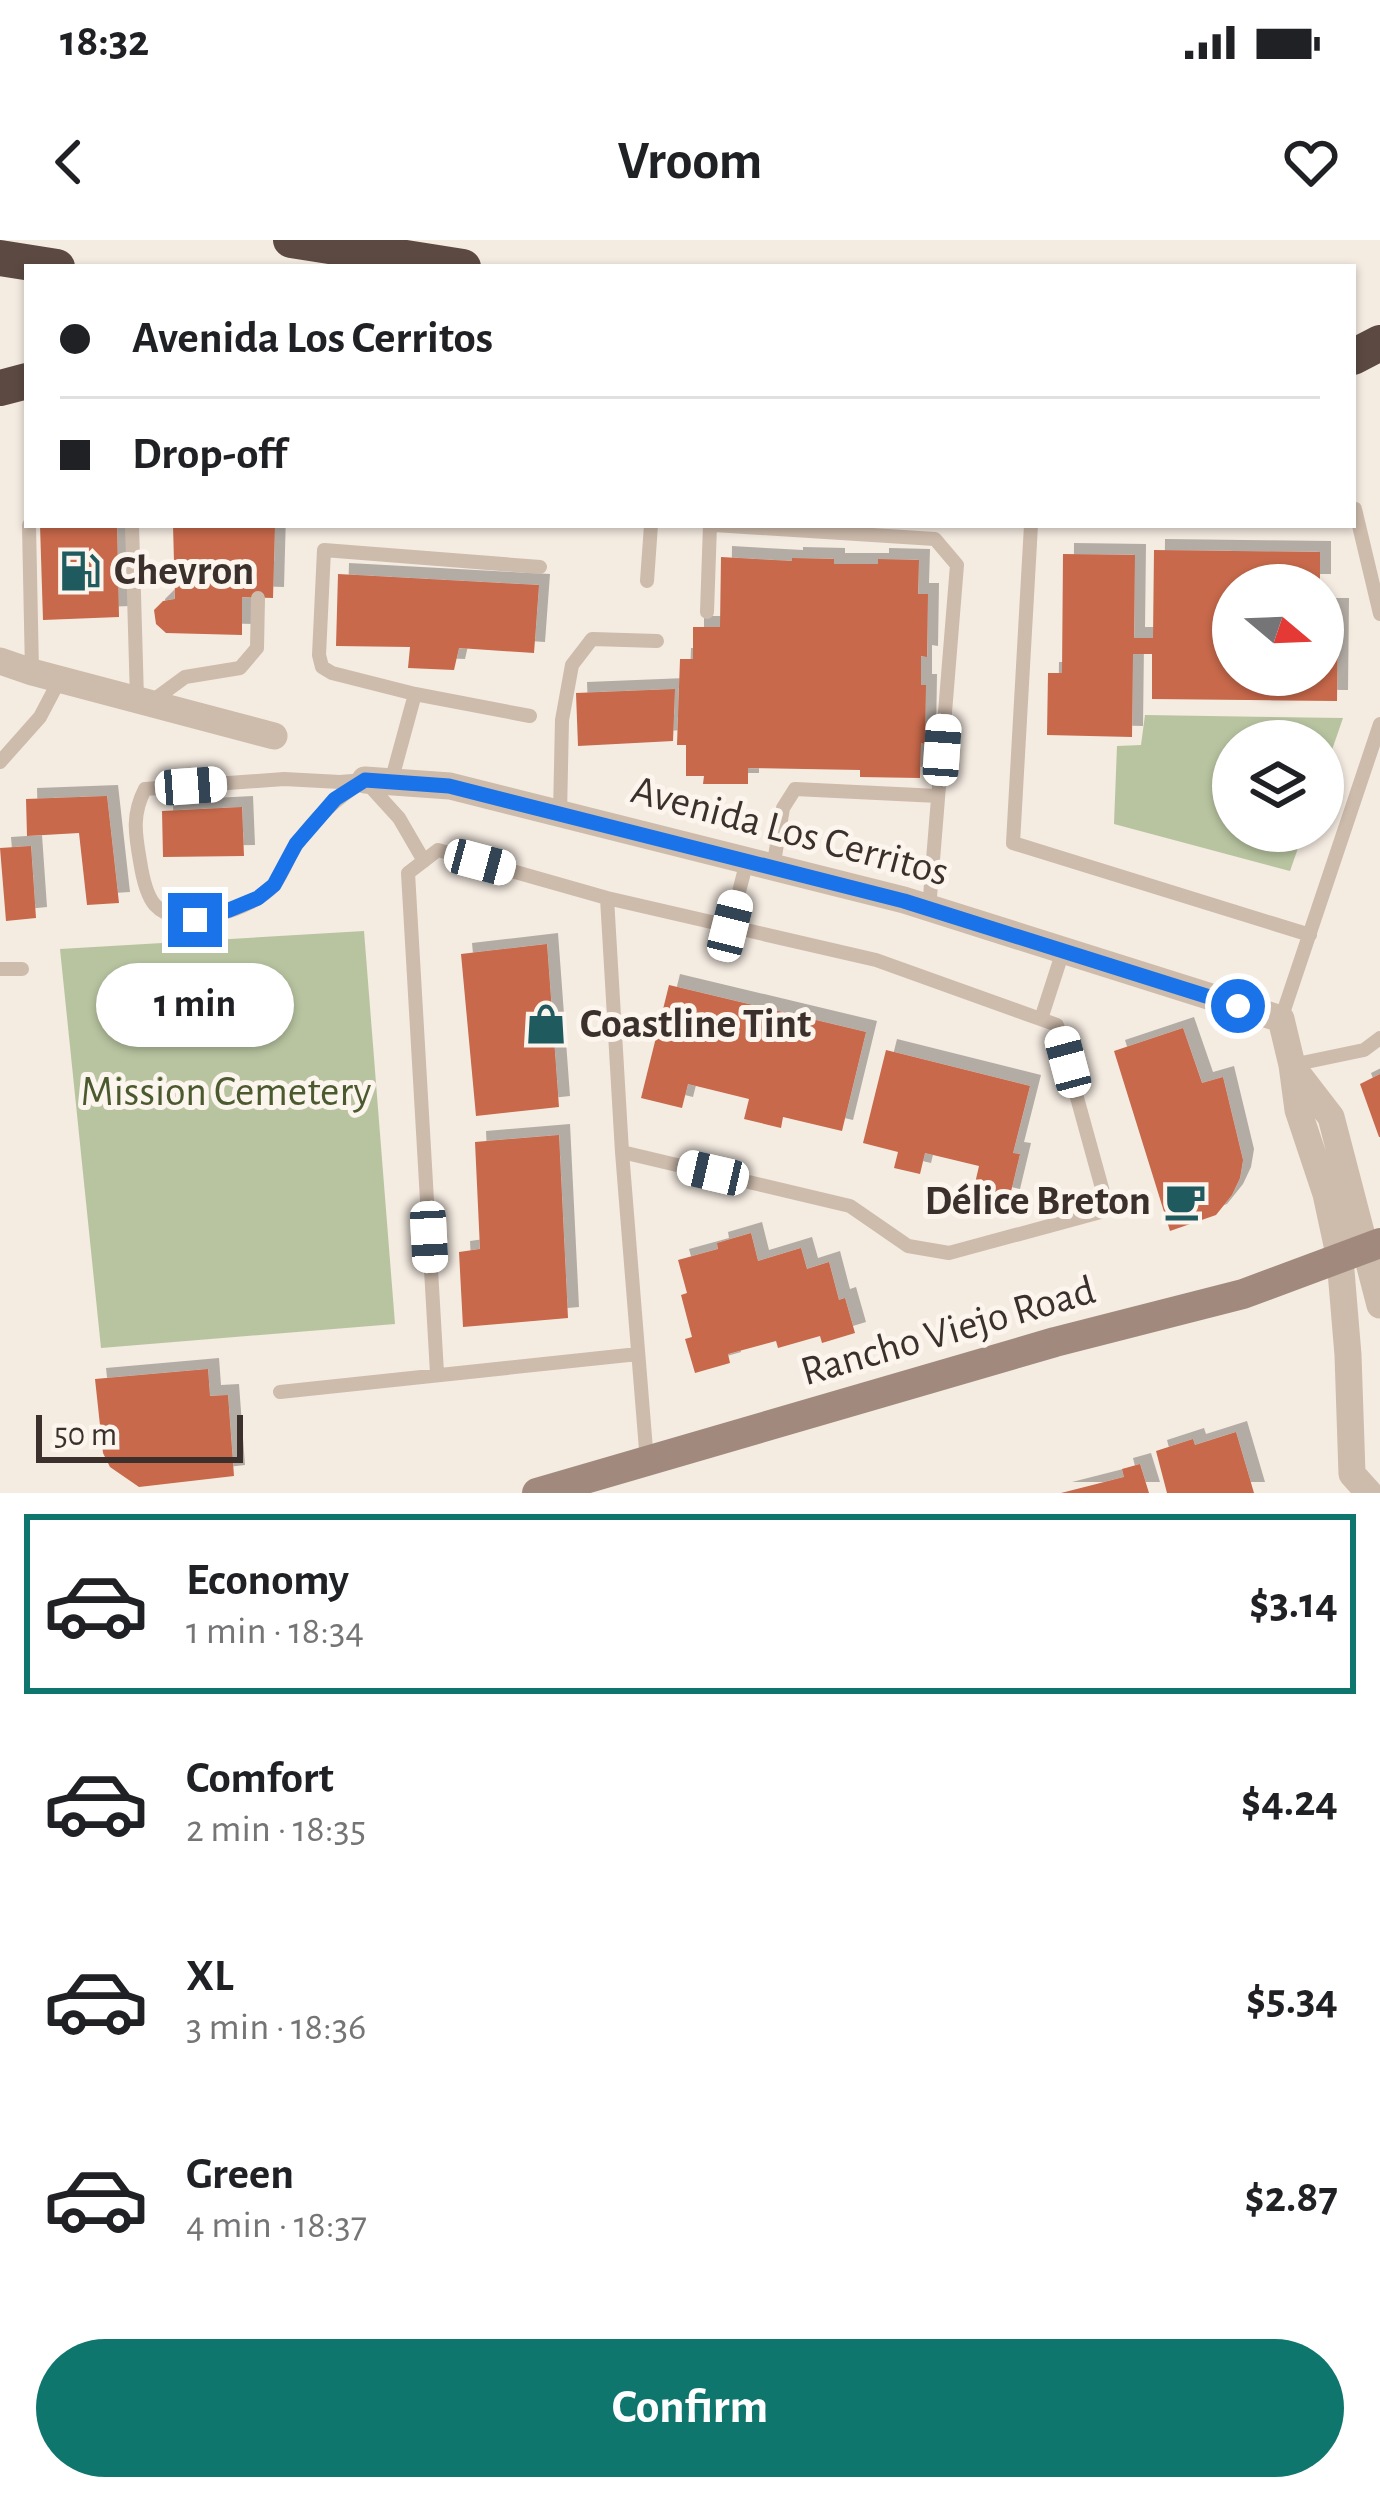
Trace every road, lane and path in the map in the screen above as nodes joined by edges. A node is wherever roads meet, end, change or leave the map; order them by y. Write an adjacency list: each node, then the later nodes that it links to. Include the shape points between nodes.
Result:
1 (291, 240): 4 (highway)
2 (0, 257): 3 (highway)
3 (40, 264)
4 (444, 264)
5 (1356, 513): 16 (lane)
6 (29, 528): 19 (lane)
7 (132, 528): 22 (lane)
8 (650, 528): 13 (lane)
9 (712, 528): 15 (lane)
10 (760, 528): 28 (lane, via 935,539 957,566)
11 (1031, 528): 35 (lane, via 1013,843)
12 (540, 567): 21 (lane, via 324,550 322,667)
13 (647, 581)
14 (258, 598): 22 (lane, via 257,648 240,668 185,677)
15 (707, 612)
16 (1380, 614)
17 (657, 641): 29 (lane, via 592,639 572,665)
18 (0, 661): 19 (street)
19 (32, 672): 20 (street)
20 (60, 679): 22 (street); 26 (lane, via 40,717)
21 (415, 694): 23 (lane); 27 (lane)
22 (144, 701): 25 (street)
23 (530, 716)
24 (1380, 724): 35 (lane)
25 (274, 736)
26 (0, 762)
27 (378, 781): 27 (lane, via 335,799 258,898 195,920 153,904 134,826 145,789 284,778); 29 (street, Avenida Los Cerritos, via 449,786); 30 (lane)
28 (938, 796): 31 (lane, via 795,789); 33 (lane)
29 (560, 814): 31 (street, Avenida Los Cerritos)
30 (424, 861): 32 (lane, via 437,850); 47 (lane, via 408,873)
31 (760, 864): 33 (street, Avenida Los Cerritos); 34 (lane)
32 (607, 898): 34 (lane); 43 (lane)
33 (929, 909): 36 (street, Avenida Los Cerritos)
34 (730, 926): 39 (lane, via 876,960)
35 (1310, 935): 40 (lane)
36 (1063, 951): 39 (lane); 40 (street, Avenida Los Cerritos)
37 (0, 969): 38 (lane)
38 (22, 969)
39 (1041, 1019): 43 (lane, via 1058,1025 1108,1210 950,1253 908,1246 850,1206)
40 (1281, 1019): 42 (street)
41 (1380, 1038): 42 (lane, via 1364,1050)
42 (1292, 1065): 44 (street, via 1331,1117)
43 (622, 1152): 46 (lane)
44 (1362, 1250): 45 (street); 49 (main road, Rancho Viejo Road, via 1243,1294); 51 (street, via 1348,1355 1352,1474)
45 (1380, 1306)
46 (638, 1354): 47 (lane); 49 (lane)
47 (437, 1373): 48 (lane)
48 (280, 1391)
49 (647, 1462): 50 (main road, Rancho Viejo Road)
50 (537, 1493)
51 (1369, 1493)

